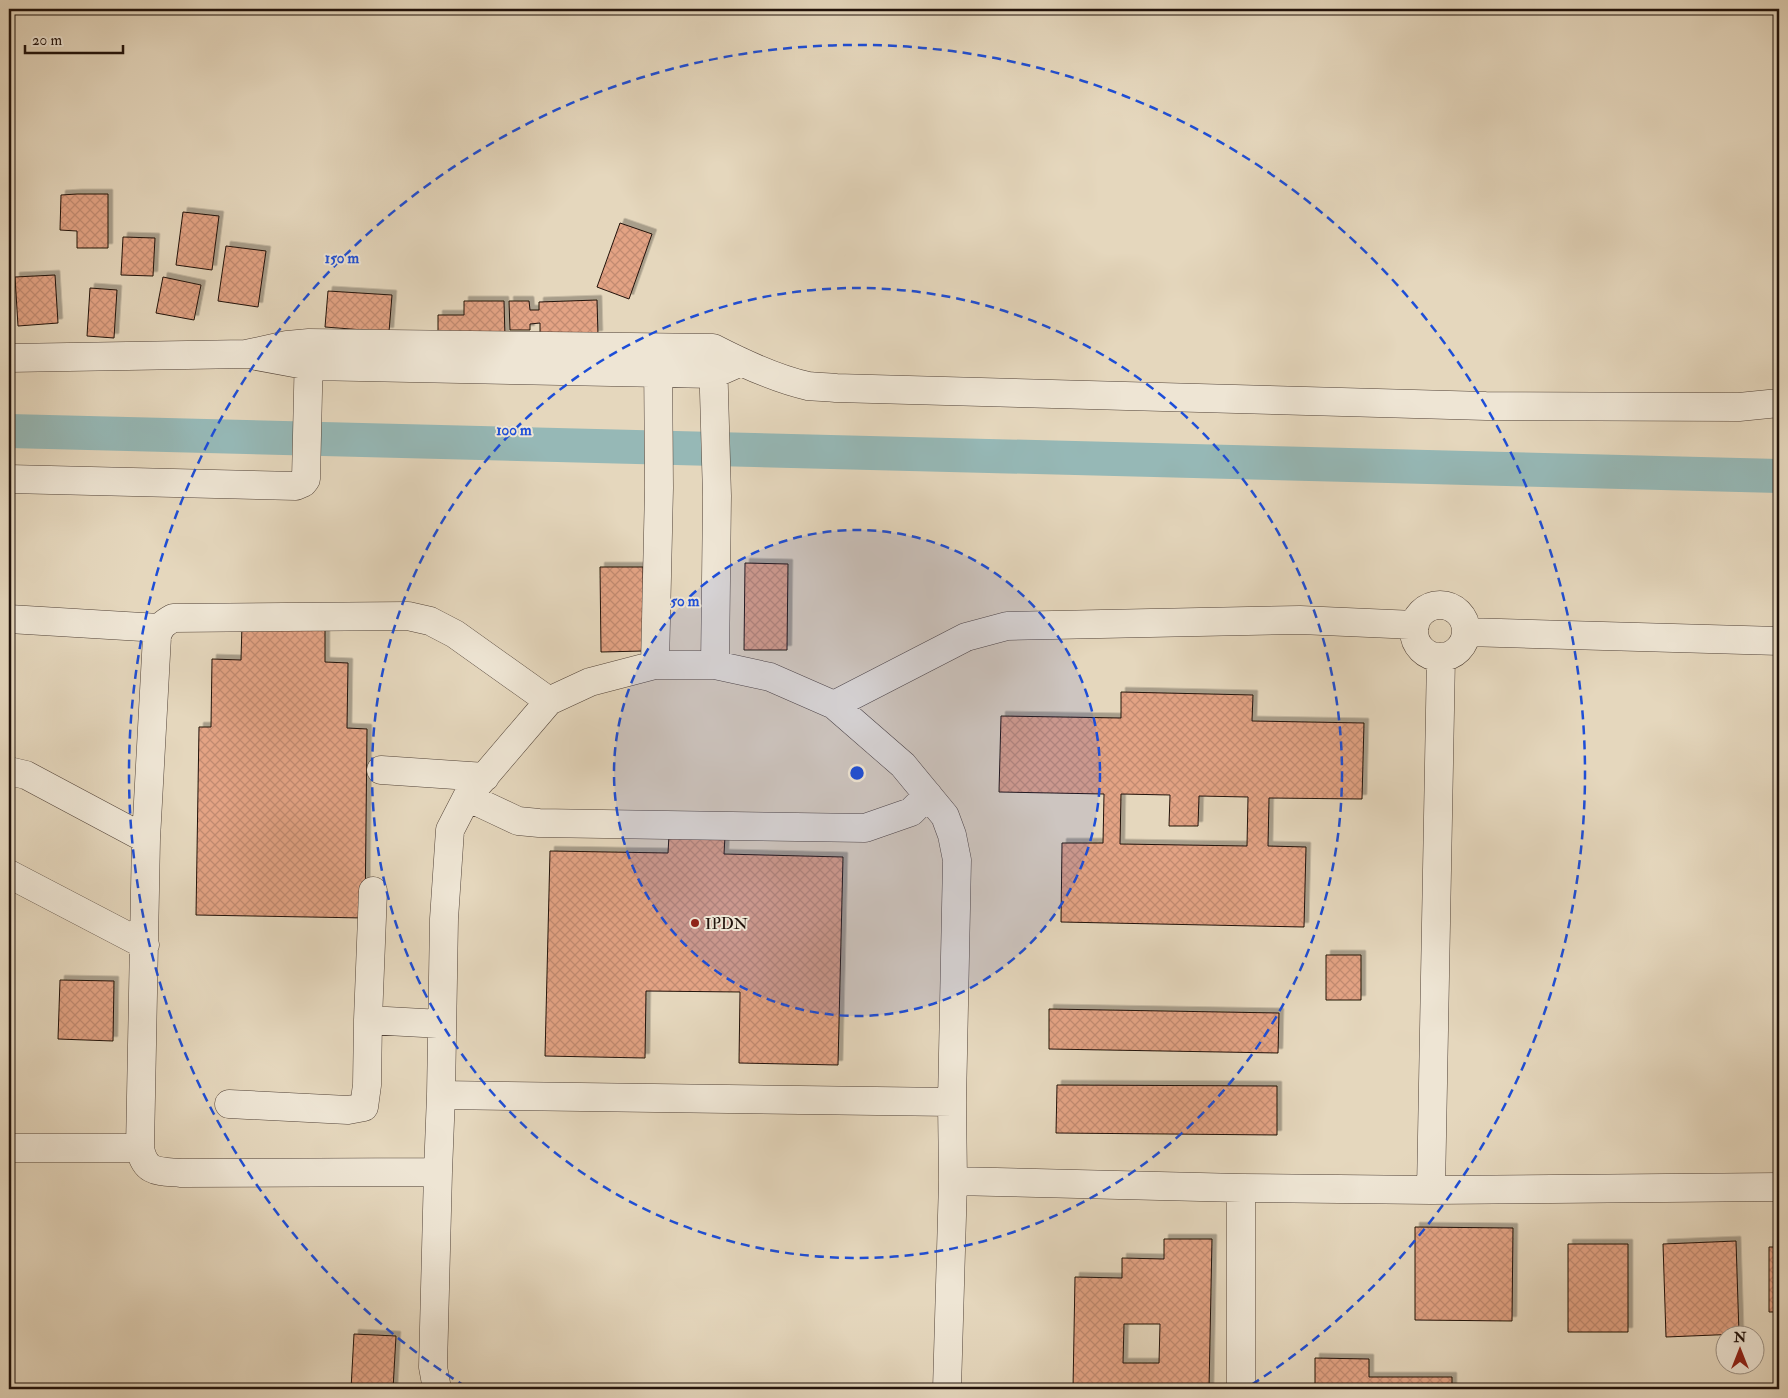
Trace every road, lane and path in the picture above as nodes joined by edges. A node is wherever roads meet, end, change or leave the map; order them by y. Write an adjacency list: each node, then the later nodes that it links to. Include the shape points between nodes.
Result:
1 (658, 346): 2 (street); 5 (street); 6 (street)
2 (713, 348): 4 (street); 7 (street)
3 (9, 358): 5 (street, via 246,354)
4 (740, 362): 7 (street); 8 (street, via 808,386 836,388 1486,406 1739,407)
5 (309, 366): 6 (street); 9 (street, via 305,482 296,486)
6 (658, 382): 7 (street); 16 (street)
7 (714, 384): 17 (street, via 717,496)
8 (1779, 403)
9 (9, 479)
10 (9, 619): 12 (street)
11 (1415, 625): 13 (street, via 1422,612 1443,605 1463,617); 15 (street, via 1414,634 1420,647 1433,656); 19 (street, via 1300,620 1007,626 966,637)
12 (159, 628): 18 (street, via 173,618 408,616 430,621 455,634); 25 (street)
13 (1466, 632): 14 (street); 15 (street, via 1455,652)
14 (1779, 641)
15 (1441, 656): 40 (street)
16 (655, 665): 17 (street); 18 (street, via 590,682)
17 (715, 665): 19 (street, via 770,677)
18 (548, 701): 22 (street)
19 (834, 705): 23 (street, via 904,765)
20 (381, 770): 22 (street)
21 (9, 771): 25 (street, via 26,775)
22 (485, 777): 24 (street)
23 (928, 796): 24 (street, via 911,812 865,828 539,823 518,821); 32 (street, via 945,816 957,860)
24 (467, 797): 30 (street, via 450,830)
25 (146, 839): 28 (street)
26 (9, 874): 28 (street)
27 (373, 891): 29 (street)
28 (145, 945): 35 (street)
29 (368, 1020): 30 (street); 33 (street, via 364,1107 348,1110)
30 (442, 1024): 31 (street)
31 (441, 1095): 32 (street); 36 (street)
32 (952, 1102): 37 (street)
33 (228, 1104)
34 (9, 1148): 35 (street)
35 (140, 1148): 36 (street, via 144,1163 160,1172)
36 (438, 1172): 41 (street, via 434,1367)
37 (953, 1181): 39 (street); 42 (street)
38 (1779, 1187): 40 (street)
39 (1241, 1188): 40 (street); 43 (street)
40 (1430, 1190)
41 (437, 1389)
42 (946, 1389)
43 (1241, 1389)

